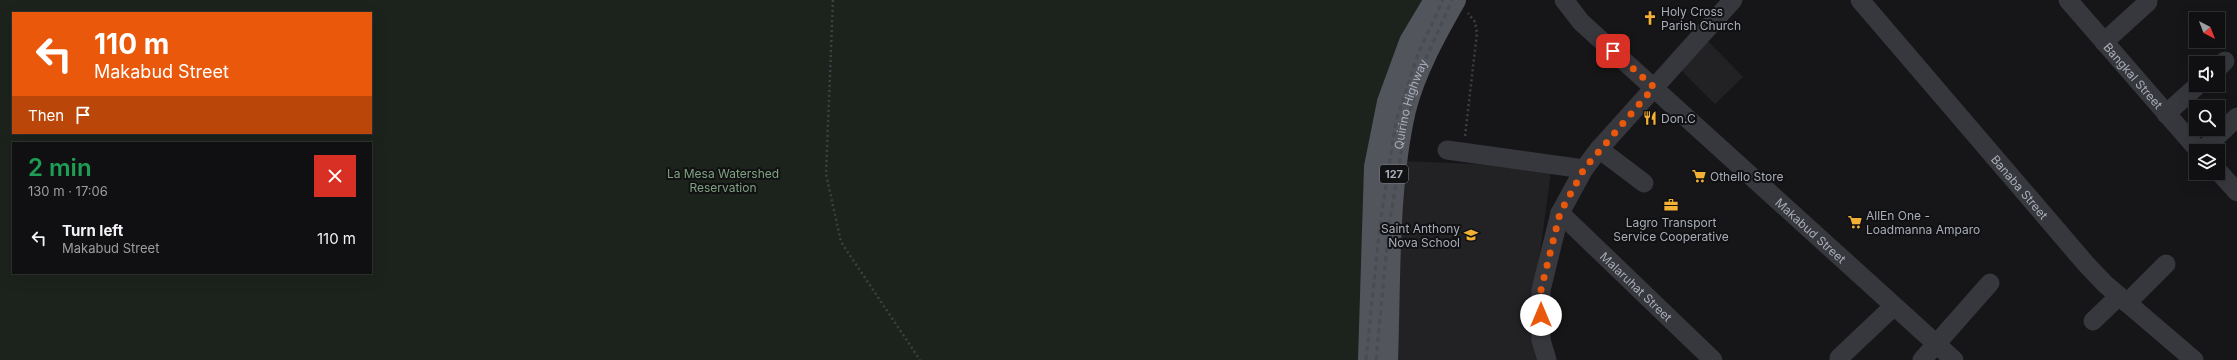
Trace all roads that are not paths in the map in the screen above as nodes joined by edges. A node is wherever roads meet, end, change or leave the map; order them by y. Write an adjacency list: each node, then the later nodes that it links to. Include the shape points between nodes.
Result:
1 (1559, 0): 8 (street, Makabud Street)
2 (1732, 0): 8 (street)
3 (1860, 0): 23 (street, Banaba Street, via 2086,264)
4 (2068, 0): 7 (street, Bangkal Street)
5 (1448, 1): 28 (main road, Quirino Highway / 127, via 1410,42 1388,102 1375,167); 29 (main road, Quirino Highway / 127, via 1406,109 1394,167)
6 (2148, 2): 7 (street)
7 (2104, 42): 10 (street, Bangkal Street)
8 (1654, 87): 14 (street); 24 (street, Makabud Street)
9 (2190, 92): 10 (street)
10 (2166, 114): 12 (street, Bangkal Street)
11 (2237, 117): 13 (street)
12 (2194, 144)
13 (2208, 144)
14 (1599, 149): 16 (street); 18 (street)
15 (1455, 151): 16 (street)
16 (1584, 169): 20 (street)
17 (2225, 179): 19 (street)
18 (1644, 183)
19 (2237, 192)
20 (1560, 213): 30 (street, via 1541,290 1541,340); 31 (street, Malaruhat Street)
21 (2166, 264): 23 (street)
22 (1990, 283): 26 (street)
23 (2123, 299): 25 (street); 34 (street, Banaba Street)
24 (1894, 306): 26 (street, Makabud Street); 27 (street)
25 (2093, 321)
26 (1936, 344): 32 (street); 33 (street, Makabud Street)
27 (1839, 358)
28 (1369, 360)
29 (1386, 360)
30 (1547, 360)
31 (1713, 360)
32 (1922, 360)
33 (1954, 360)
34 (2194, 360)

